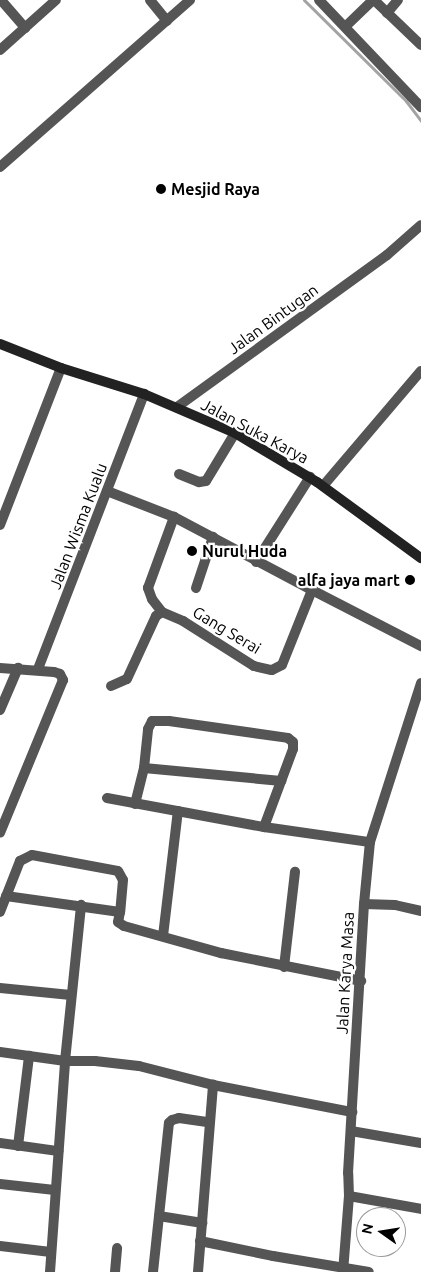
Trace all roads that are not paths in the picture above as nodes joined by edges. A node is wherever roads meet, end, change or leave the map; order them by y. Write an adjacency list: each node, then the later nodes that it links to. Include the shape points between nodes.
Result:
1 (2, 0): 11 (street)
2 (56, 0): 11 (street)
3 (150, 0): 9 (street)
4 (190, 0): 9 (street)
5 (319, 0): 10 (street)
6 (374, 0): 8 (street); 10 (street)
7 (398, 0): 8 (street)
8 (387, 13): 12 (street)
9 (167, 21): 15 (street)
10 (346, 26): 14 (street)
11 (25, 28): 13 (street)
12 (421, 45)
13 (0, 50)
14 (421, 107)
15 (0, 167)
16 (421, 225): 21 (street, Jalan Bintugan, via 387,255)
17 (0, 344): 18 (main road, Jalan Suka Karya)
18 (61, 368): 20 (main road, Jalan Suka Karya); 28 (street)
19 (421, 371): 25 (street)
20 (144, 394): 21 (main road, Jalan Suka Karya); 26 (street, Jalan Wisma Kualu)
21 (177, 407): 22 (main road, Jalan Suka Karya)
22 (235, 433): 23 (street, via 206,481 199,482); 24 (main road, Jalan Suka Karya)
23 (179, 474)
24 (310, 477): 25 (main road, Jalan Suka Karya); 31 (street)
25 (323, 486): 30 (main road, Jalan Suka Karya)
26 (107, 491): 27 (street); 38 (street, Jalan Wisma Kualu)
27 (174, 517): 29 (street); 34 (street, via 148,588)
28 (0, 525)
29 (213, 537): 31 (street); 32 (street)
30 (421, 558)
31 (256, 562): 33 (street)
32 (196, 588)
33 (312, 590): 34 (street, Gang Serai, via 282,665 275,670 254,666 183,621); 35 (street)
34 (162, 612): 40 (street, via 156,616 127,679)
35 (421, 646)
36 (0, 668): 37 (street)
37 (18, 668): 38 (street); 41 (street)
38 (38, 669): 47 (street, via 57,672 63,684)
39 (421, 683): 49 (street, Jalan Karya Masa)
40 (111, 686)
41 (0, 710)
42 (144, 768): 43 (street); 43 (street, via 150,725 154,721 169,721 288,738 293,742 293,749); 45 (street)
43 (281, 781): 48 (street)
44 (106, 798): 45 (street)
45 (135, 804): 46 (street)
46 (178, 811): 48 (street); 57 (street)
47 (1, 826)
48 (264, 827): 49 (street)
49 (370, 842): 52 (street, Jalan Karya Masa)
50 (295, 872): 58 (street)
51 (6, 896): 53 (street); 55 (street); 56 (street, via 20,861 32,855 118,871 122,880)
52 (364, 904): 54 (street, via 395,905); 59 (street, Jalan Karya Masa)
53 (81, 905): 56 (street); 61 (street)
54 (421, 911)
55 (0, 912)
56 (120, 912): 57 (street, via 118,920 122,925)
57 (163, 936): 58 (street)
58 (284, 967): 59 (street)
59 (361, 981): 66 (street, Jalan Karya Masa)
60 (0, 988): 61 (street)
61 (72, 995): 64 (street)
62 (0, 1052): 63 (street)
63 (29, 1056): 64 (street); 71 (street)
64 (65, 1061): 65 (street, via 95,1060 139,1066); 72 (street)
65 (213, 1085): 66 (street); 67 (street)
66 (352, 1112): 68 (street, Jalan Karya Masa)
67 (209, 1122): 77 (street, via 185,1118 170,1121); 78 (street)
68 (351, 1131): 69 (street); 75 (street, Jalan Karya Masa)
69 (421, 1143)
70 (0, 1144): 71 (street)
71 (18, 1146): 72 (street)
72 (58, 1151): 74 (street)
73 (0, 1184): 74 (street)
74 (55, 1190): 82 (street)
75 (349, 1196): 76 (street); 83 (street, Jalan Karya Masa)
76 (421, 1209)
77 (159, 1216): 78 (street); 86 (street)
78 (202, 1223): 79 (street)
79 (200, 1241): 83 (street); 87 (street)
80 (0, 1246): 82 (street)
81 (117, 1248): 85 (street)
82 (51, 1252): 84 (street)
83 (343, 1269): 88 (street)
84 (50, 1272)
85 (115, 1272)
86 (153, 1272)
87 (198, 1272)
88 (369, 1272)

